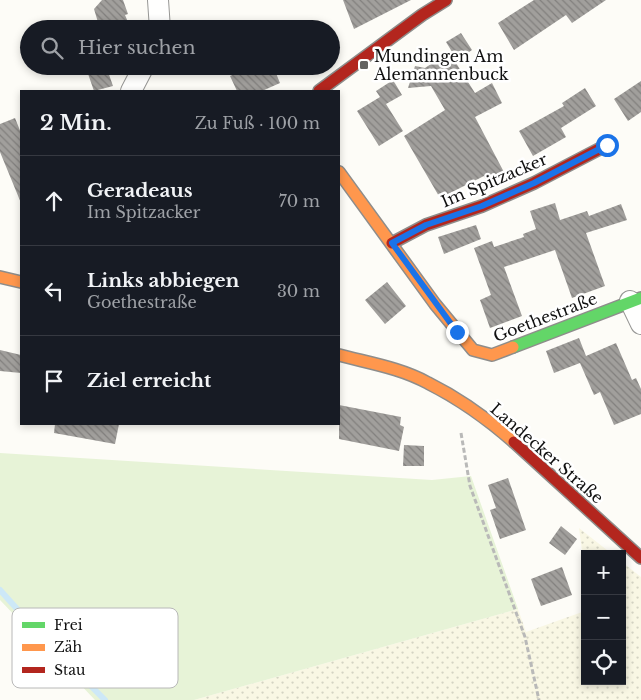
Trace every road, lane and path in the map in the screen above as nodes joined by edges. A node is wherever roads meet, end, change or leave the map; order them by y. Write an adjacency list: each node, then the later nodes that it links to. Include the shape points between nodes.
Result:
1 (158, 0): 4 (street)
2 (446, 0): 3 (street)
3 (418, 8): 5 (street)
4 (159, 20)
5 (340, 73)
6 (139, 75): 8 (street)
7 (338, 75): 9 (street)
8 (132, 90)
9 (320, 90)
10 (607, 145): 12 (street, Im Spitzacker, via 534,183 482,206 426,225)
11 (340, 173): 12 (street, Goethestraße)
12 (392, 243): 15 (street, Goethestraße, via 435,304 473,350 492,355)
13 (0, 277): 14 (street)
14 (20, 282)
15 (635, 300): 16 (street)
16 (641, 324)
17 (340, 355): 18 (street, Landecker Straße, via 396,370 427,382)
18 (454, 398): 19 (street, Landecker Straße, via 500,430); 20 (path, via 470,486 524,637)
19 (641, 558)
20 (539, 700)

